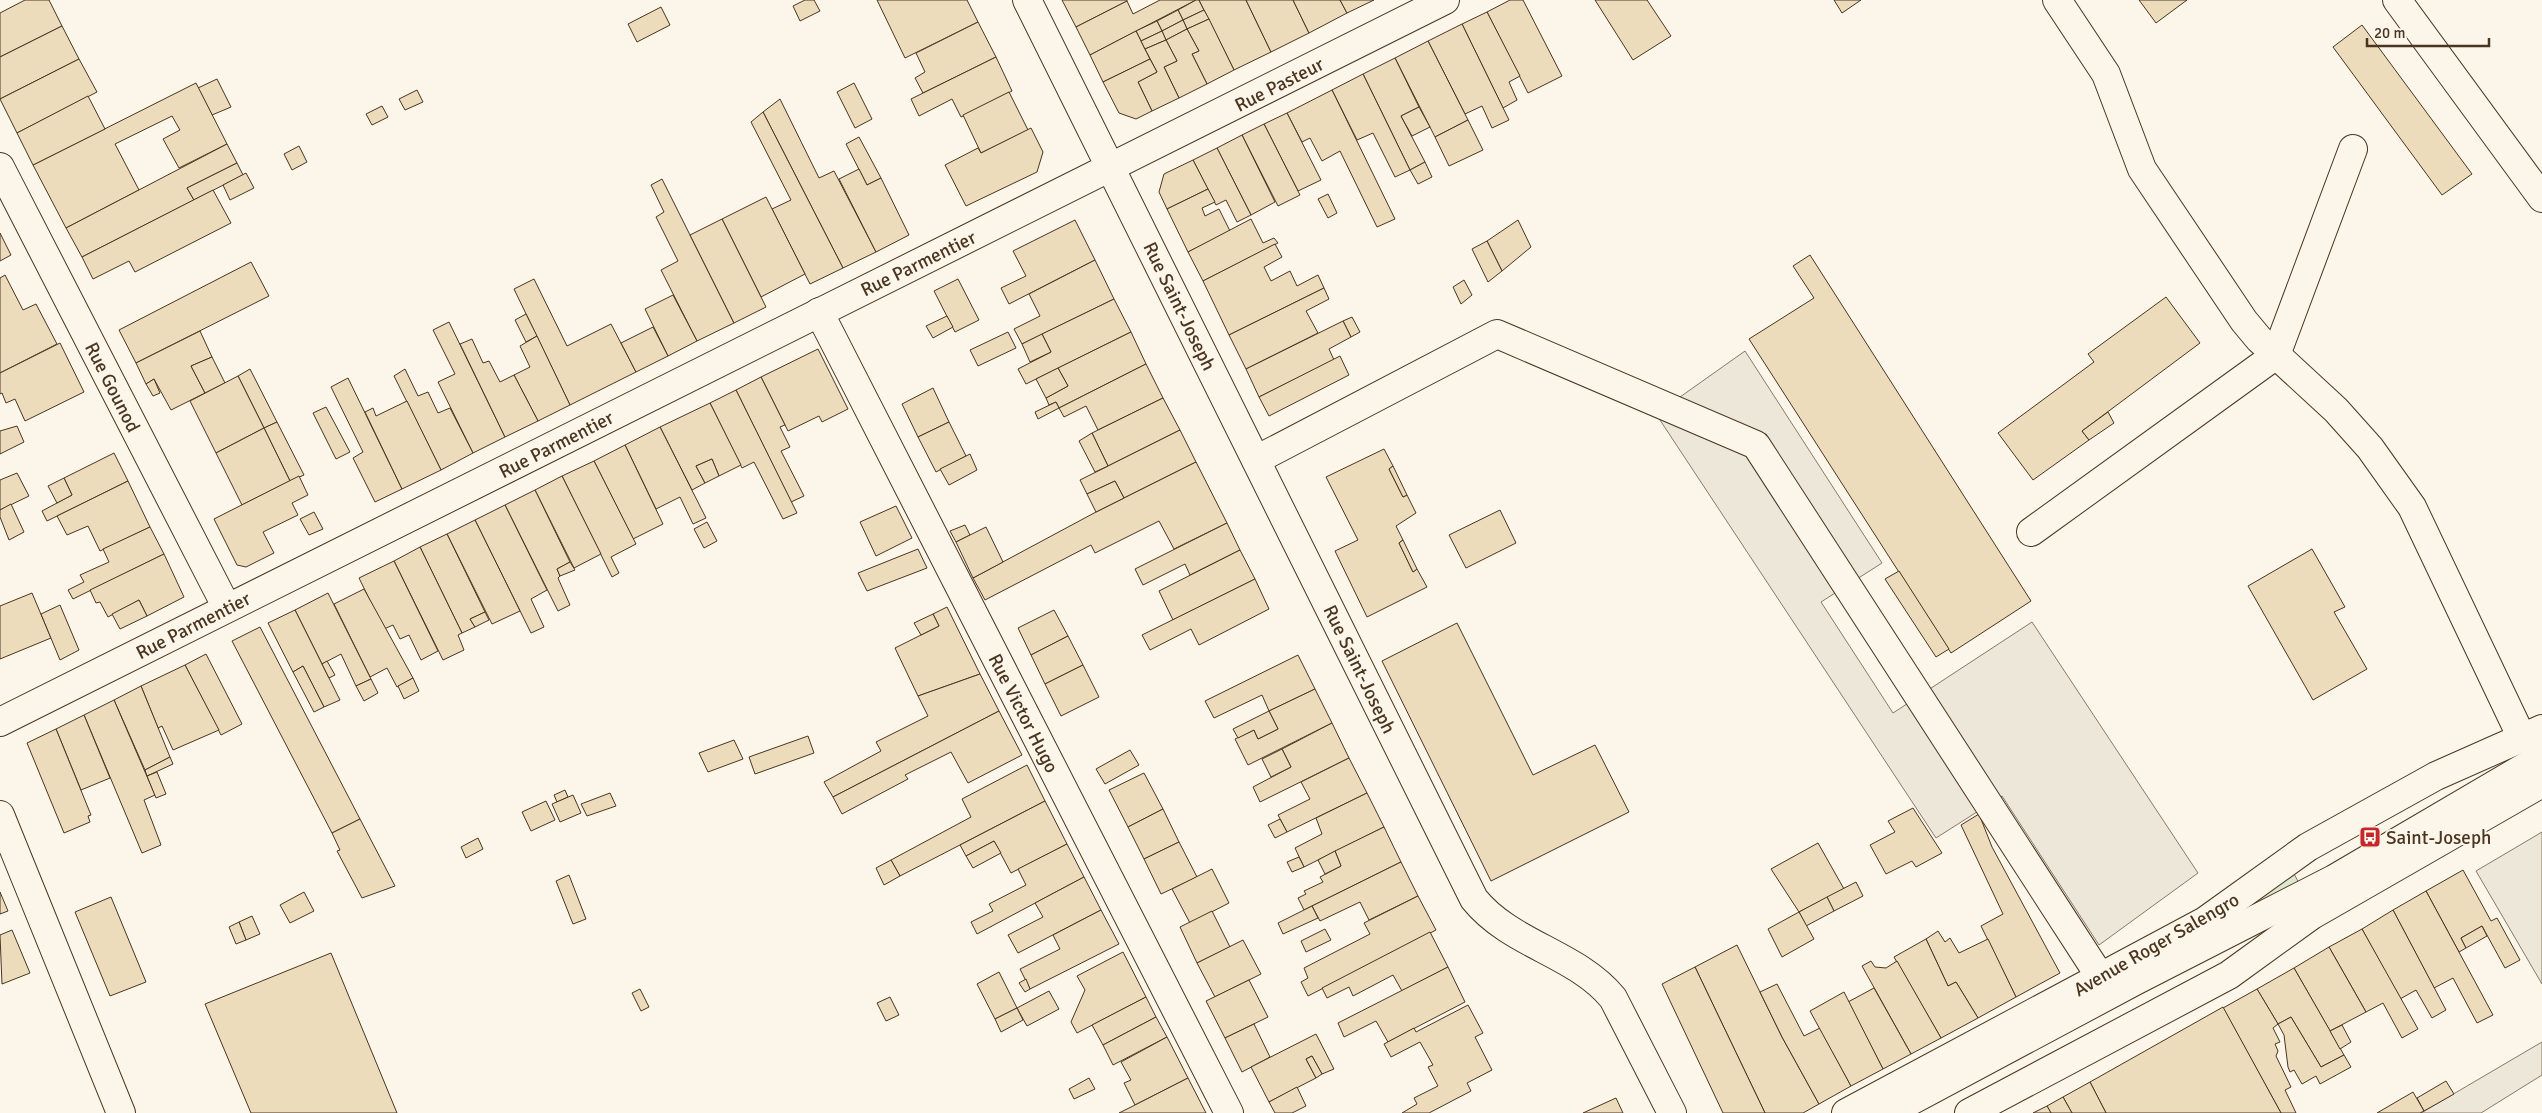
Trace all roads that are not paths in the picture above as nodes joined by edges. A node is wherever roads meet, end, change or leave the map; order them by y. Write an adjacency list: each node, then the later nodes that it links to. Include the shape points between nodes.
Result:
1 (1027, 0): 7 (street, Rue Saint-Joseph)
2 (1445, 0): 7 (street, Rue Pasteur)
3 (2057, 0): 10 (street, via 2106,74 2142,170 2244,321)
4 (2397, 0): 8 (street)
5 (2353, 149): 10 (street)
6 (0, 167): 13 (street, Rue Gounod)
7 (1113, 168): 9 (street, Rue Parmentier); 11 (street, Rue Saint-Joseph)
8 (2542, 198)
9 (819, 312): 13 (street, Rue Parmentier); 22 (street, Rue Victor Hugo)
10 (2276, 356): 12 (street); 15 (street, via 2336,410 2370,448 2412,507)
11 (1256, 460): 20 (street, via 1497,334 1756,445); 23 (street, Rue Saint-Joseph, via 1474,899 1498,923 1570,962 1604,987 1613,998)
12 (2031, 532)
13 (227, 608): 14 (street, Rue Parmentier)
14 (0, 722)
15 (2532, 733): 20 (street, Avenue Roger Salengro, via 2436,776 2308,847 2215,915)
16 (2542, 757): 25 (street, via 2334,880 2135,981)
17 (2542, 783): 19 (street)
18 (0, 815): 21 (street)
19 (2312, 915): 26 (street, via 2188,975); 27 (street, via 2229,976)
20 (2101, 978): 24 (street, Avenue Roger Salengro)
21 (121, 1113)
22 (1229, 1113)
23 (1672, 1113)
24 (1846, 1113)
25 (1888, 1113)
26 (1927, 1113)
27 (1968, 1113)

